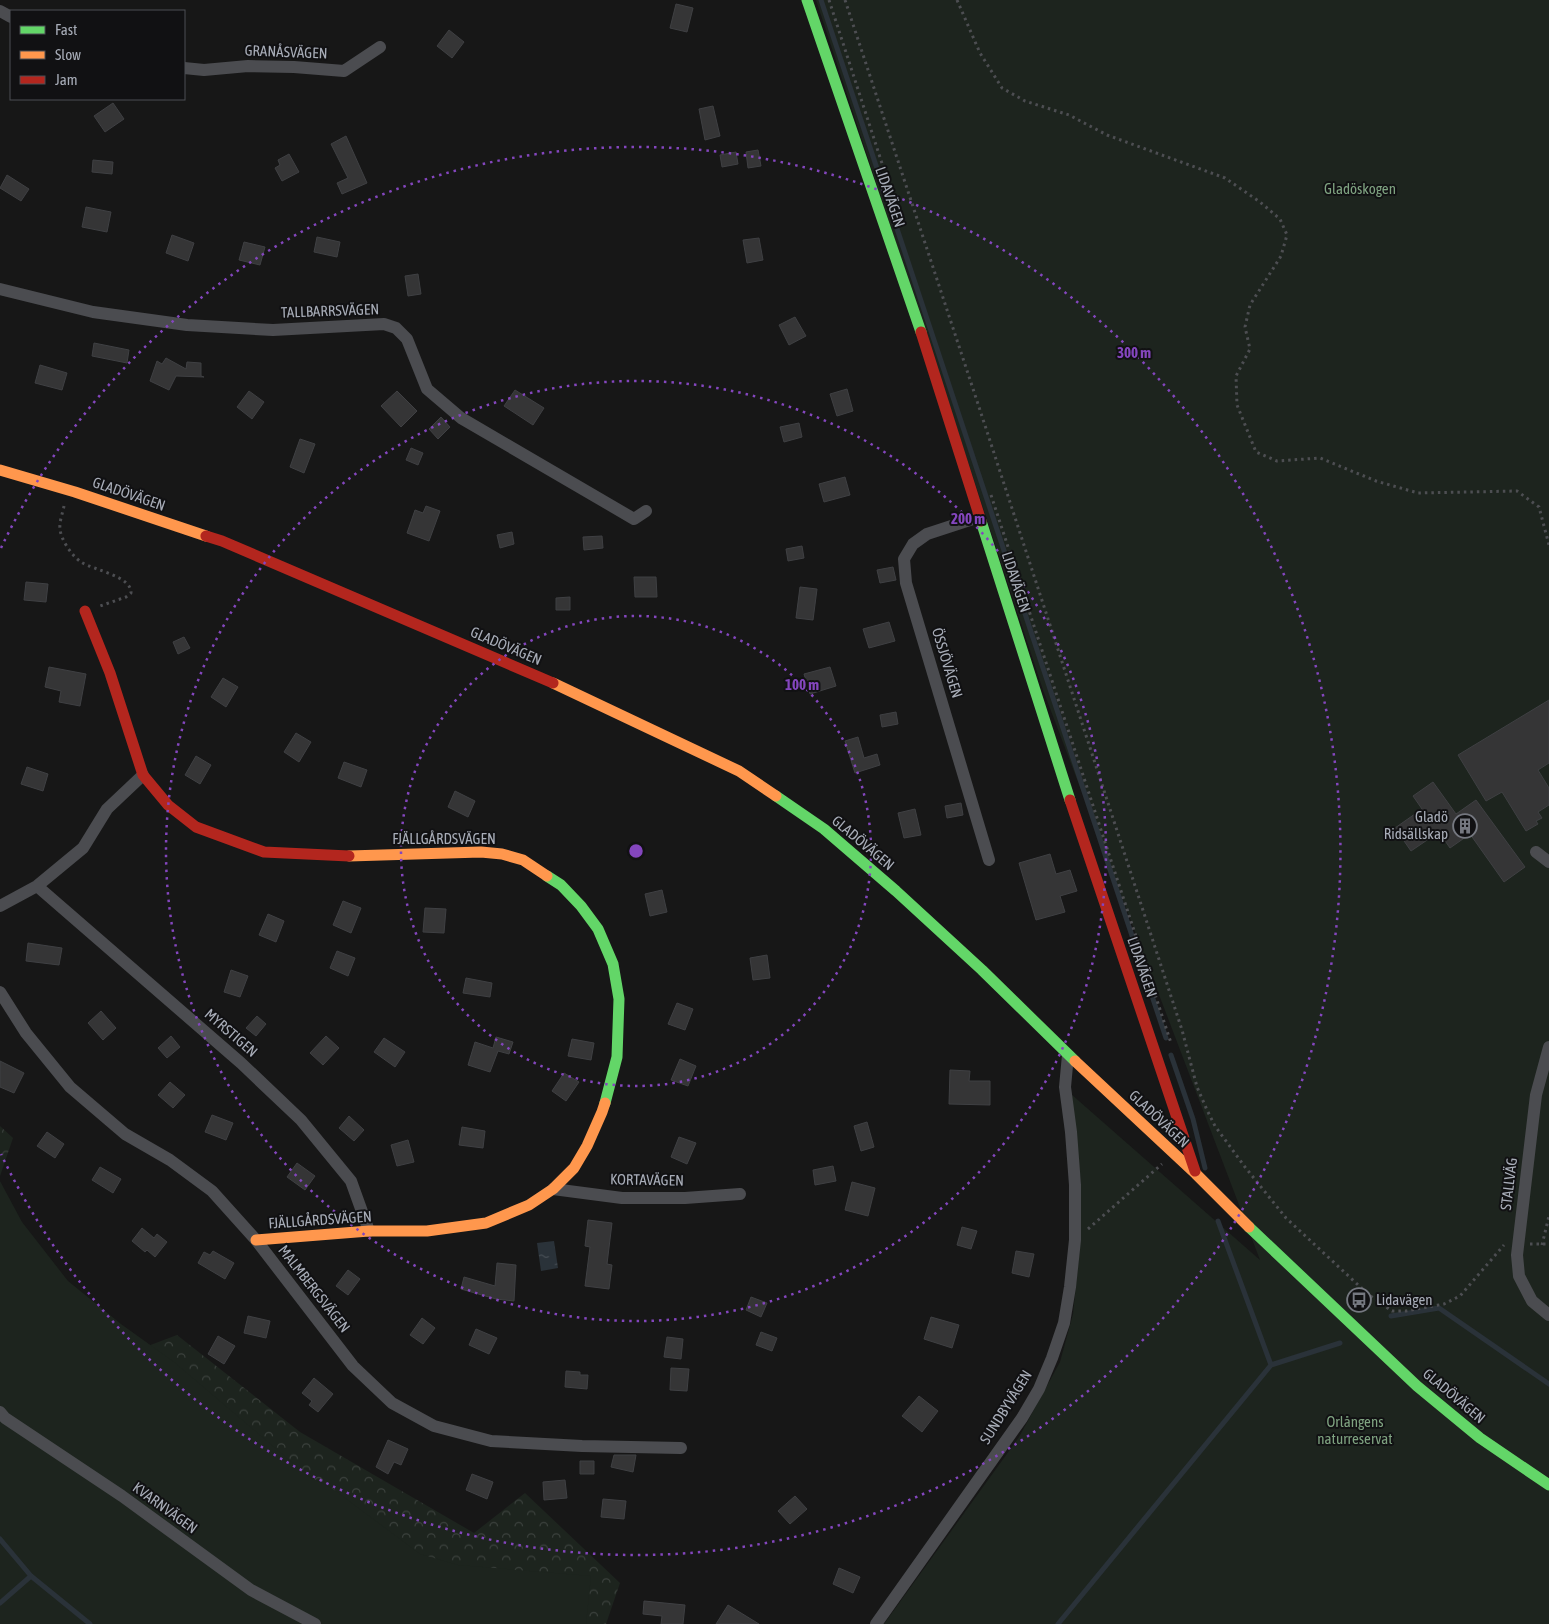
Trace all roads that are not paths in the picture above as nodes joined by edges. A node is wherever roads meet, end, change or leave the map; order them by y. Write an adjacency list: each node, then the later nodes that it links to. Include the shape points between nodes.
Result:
1 (807, 0): 7 (street, LIDAVÄGEN, via 924,342)
2 (380, 48): 3 (street, GRANÅSVÄGEN, via 344,71 248,66 204,70)
3 (185, 68)
4 (0, 288): 6 (street, TALLBARRSVÄGEN, via 93,312 187,325 273,330 384,324 396,328 407,339 427,388 461,418 634,519)
5 (0, 470): 17 (street, GLADÖVÄGEN, via 222,541 563,687 739,771 824,829 896,891)
6 (646, 511)
7 (979, 517): 11 (street, ÖSSJÖVÄGEN, via 927,534 913,544 904,559 906,583); 18 (street, LIDAVÄGEN, via 1051,743)
8 (85, 611): 9 (street, FJÄLLGÅRDSVÄGEN, via 110,673)
9 (142, 775): 13 (street, via 107,809 83,848); 19 (street, FJÄLLGÅRDSVÄGEN, via 168,805 196,828 264,852 350,856 502,854 523,860 561,885 598,929 613,964 619,999 617,1057 602,1112 574,1168)
10 (1536, 852): 12 (street)
11 (988, 860)
12 (1549, 862)
13 (37, 886): 14 (street); 21 (street, MYRSTIGEN, via 301,1120 351,1181)
14 (0, 906)
15 (0, 992): 22 (street, MALMBERGSVÄGEN, via 26,1033 70,1086 125,1134 170,1160 212,1191)
16 (1549, 1047): 23 (street, STALLVÄG, via 1536,1095 1517,1255 1519,1276 1532,1301)
17 (1068, 1055): 18 (street, GLADÖVÄGEN); 28 (street, SUNDBYVÄGEN, via 1065,1086 1076,1185 1075,1240 1064,1323 1039,1389 1022,1418)
18 (1196, 1174): 26 (street, GLADÖVÄGEN, via 1417,1386 1480,1438)
19 (553, 1190): 20 (street, KORTAVÄGEN, via 622,1198); 21 (street, FJÄLLGÅRDSVÄGEN, via 529,1205 486,1223 427,1231)
20 (740, 1194)
21 (369, 1231): 22 (street, FJÄLLGÅRDSVÄGEN)
22 (256, 1240): 25 (street, MALMBERGSVÄGEN, via 353,1366 392,1403 434,1426 491,1441)
23 (1549, 1315)
24 (0, 1412): 27 (street, KVARNVÄGEN, via 251,1590)
25 (681, 1448)
26 (1549, 1484)
27 (315, 1624)
28 (876, 1624)

